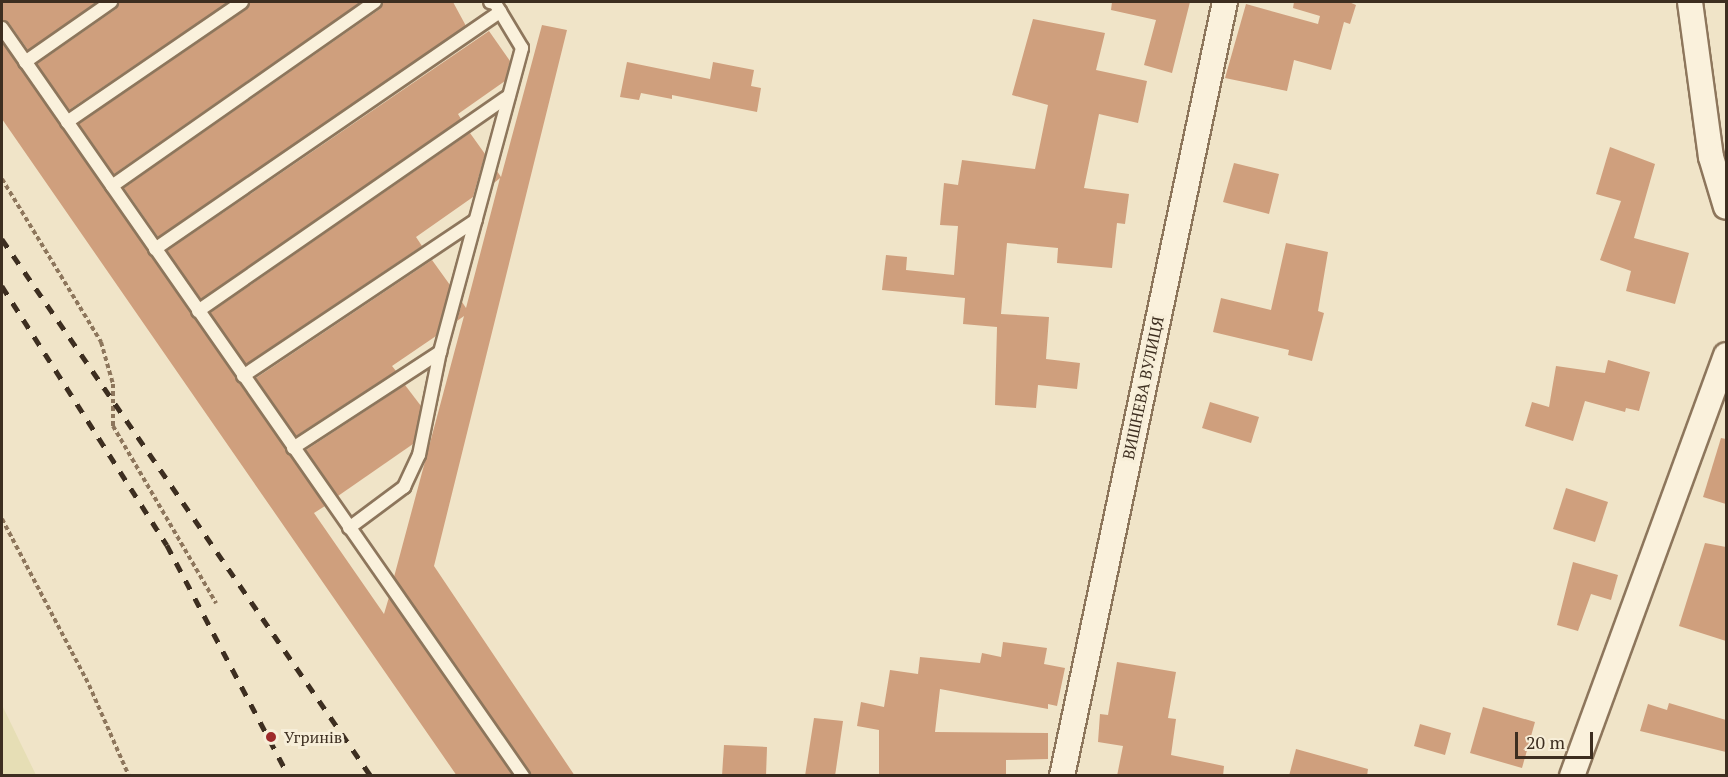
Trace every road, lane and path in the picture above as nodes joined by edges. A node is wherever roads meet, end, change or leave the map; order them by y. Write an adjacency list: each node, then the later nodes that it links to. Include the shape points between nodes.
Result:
1 (111, 2): 9 (lane)
2 (242, 2): 11 (lane)
3 (375, 2): 14 (lane)
4 (490, 2): 7 (lane)
5 (1225, 2): 28 (street, ВИШНЕВА ВУЛИЦЯ)
6 (1690, 2): 12 (street)
7 (500, 12): 10 (lane, via 522,48); 17 (lane)
8 (2, 28): 9 (lane)
9 (25, 62): 11 (lane)
10 (509, 96): 16 (lane); 18 (lane)
11 (67, 122): 14 (lane)
12 (1719, 158): 15 (street)
13 (2, 179): 25 (path, via 101,342 113,384 113,426)
14 (112, 186): 17 (lane)
15 (1726, 207)
16 (476, 220): 19 (lane); 21 (lane)
17 (155, 249): 18 (lane)
18 (198, 311): 21 (lane)
19 (440, 352): 22 (lane); 24 (lane, via 419,455 404,487)
20 (1726, 355): 29 (street)
21 (243, 376): 22 (lane)
22 (293, 448): 24 (lane)
23 (2, 519): 26 (path, via 89,685)
24 (349, 528): 27 (lane)
25 (216, 603)
26 (129, 776)
27 (523, 776)
28 (1062, 776)
29 (1572, 776)

